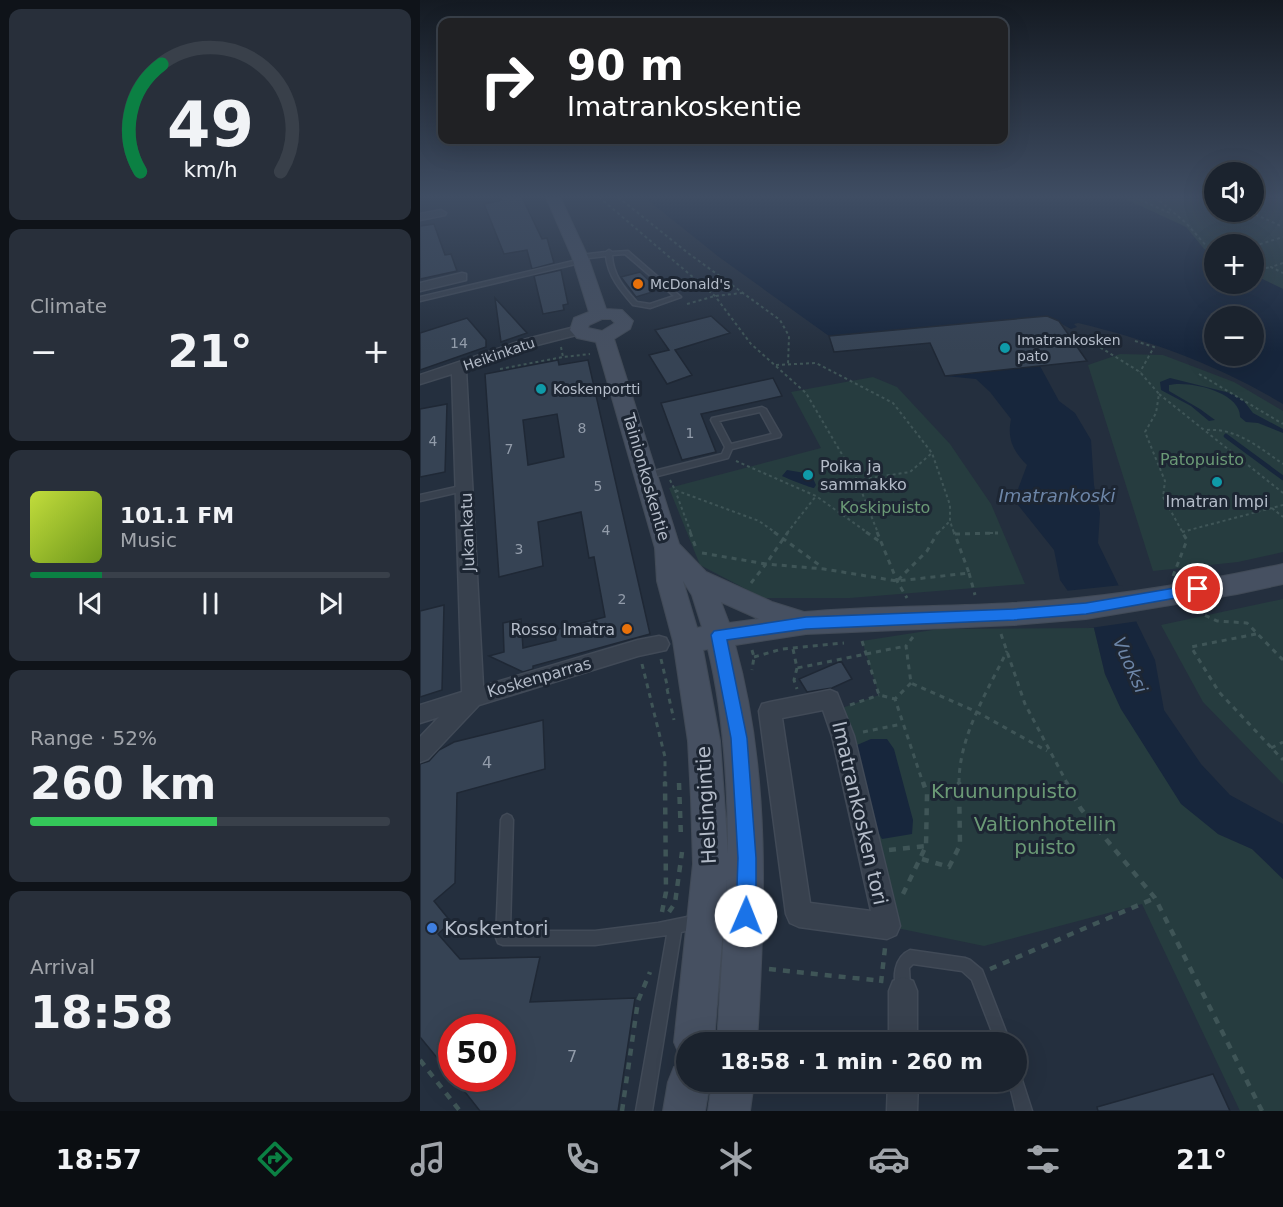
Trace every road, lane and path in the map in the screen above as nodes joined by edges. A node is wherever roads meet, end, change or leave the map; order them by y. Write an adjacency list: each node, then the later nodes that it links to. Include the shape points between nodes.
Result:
1 (576, 249): 5 (main road)
2 (660, 249): 13 (path)
3 (683, 249): 12 (path)
4 (609, 252): 4 (lane, via 613,279 634,304 650,306 678,297 635,257 626,252); 5 (lane)
5 (581, 259): 14 (lane); 15 (main road)
6 (1283, 263): 7 (path)
7 (1271, 267): 8 (path); 9 (path)
8 (1264, 268)
9 (1283, 273)
10 (462, 278): 11 (street)
11 (420, 287)
12 (742, 293): 13 (path); 22 (path, via 780,321 789,336)
13 (715, 296): 23 (path, via 751,344)
14 (420, 299)
15 (599, 314): 16 (main road, via 580,322); 18 (main road, via 616,314 624,321 620,330)
16 (579, 330): 17 (street, Heikinkatu); 18 (main road, via 588,336)
17 (559, 334): 21 (path, via 563,357); 24 (street, Heikinkatu)
18 (604, 336): 21 (main road, Tainionkoskentie)
19 (1085, 338): 25 (path)
20 (1135, 341): 25 (path, via 1154,347)
21 (612, 357): 35 (main road, Tainionkoskentie)
22 (788, 364): 23 (path); 32 (path, via 816,363 893,403)
23 (776, 365): 36 (path, via 806,393)
24 (459, 367): 27 (street, Heikinkatu); 37 (street, Jukankatu)
25 (1140, 372): 28 (path)
26 (1199, 374): 29 (path)
27 (420, 380)
28 (1158, 394): 30 (path); 46 (path, via 1156,413 1144,432 1165,481 1163,497)
29 (1283, 424)
30 (1206, 430): 34 (path, via 1228,431 1244,438); 39 (path)
31 (729, 447): 31 (lane, via 777,435 762,409 715,420); 33 (lane)
32 (932, 453): 36 (path, via 910,472); 45 (path, via 950,505)
33 (724, 456): 35 (lane); 40 (path)
34 (1283, 464)
35 (656, 473): 38 (path); 51 (main road, Tainionkoskentie)
36 (857, 480): 50 (path)
37 (465, 489): 41 (lane); 76 (street, Jukankatu)
38 (675, 490): 49 (path, via 759,521); 52 (path, via 697,552)
39 (1283, 493)
40 (816, 496): 49 (path); 50 (path)
41 (420, 499)
42 (1283, 505): 43 (path)
43 (1272, 508): 44 (path); 46 (path)
44 (1283, 517)
45 (950, 521): 48 (path); 57 (path)
46 (1182, 532): 58 (path, via 1186,540)
47 (998, 533): 48 (path)
48 (955, 534): 54 (path)
49 (783, 538): 52 (path); 53 (path)
50 (881, 542): 57 (path)
51 (668, 548): 56 (main road, Tainionkoskentie); 65 (main road, Tainionkoskentie, via 670,581)
52 (766, 564): 53 (path); 59 (path)
53 (824, 568): 57 (path)
54 (969, 573): 57 (path); 61 (path)
55 (1283, 574): 58 (main road)
56 (697, 579): 59 (main road); 65 (main road, Tainionkoskentie)
57 (897, 581): 60 (path)
58 (1179, 593): 61 (main road, via 1086,608); 63 (path, via 1218,621 1247,623)
59 (737, 599): 62 (main road)
60 (910, 604)
61 (996, 611): 62 (main road); 69 (path)
62 (806, 623): 65 (main road)
63 (1256, 634): 71 (path); 85 (path, via 1191,647 1219,692)
64 (915, 635): 67 (path)
65 (690, 640): 72 (path, via 754,657); 76 (street, Koskenparras); 95 (main road, Helsingintie, via 704,741); 97 (path, via 665,757 666,892)
66 (862, 641): 70 (path)
67 (906, 646): 70 (path); 73 (path)
68 (793, 649): 70 (path, via 797,668)
69 (1007, 651): 79 (path); 87 (path, via 1025,705)
70 (866, 655): 75 (path)
71 (1283, 660)
72 (752, 671)
73 (911, 682): 77 (path); 79 (path)
74 (667, 689): 81 (path)
75 (879, 695): 77 (path); 78 (path)
76 (473, 697): 80 (street, Koskenparras); 86 (street)
77 (895, 699): 82 (path)
78 (836, 710): 83 (street, Imatrankosken tori); 96 (street, Imatrankosken tori, via 830,699 770,711 799,914)
79 (976, 712): 87 (path); 93 (path, via 959,761 960,845 949,867)
80 (420, 714)
81 (675, 724)
82 (902, 724): 83 (path); 91 (path, via 927,794)
83 (843, 736): 92 (street, Imatrankosken tori)
84 (1283, 742): 85 (path)
85 (1271, 748): 88 (path)
86 (420, 752)
87 (1048, 752): 94 (path, via 1081,809)
88 (1283, 760)
89 (679, 771): 97 (path, via 682,854 675,903)
90 (507, 820): 97 (lane, via 503,938 595,938)
91 (926, 846): 92 (path); 93 (path)
92 (870, 853): 96 (street, Imatrankosken tori)
93 (922, 859): 96 (path)
94 (1155, 898): 99 (path); 117 (path)
95 (714, 920): 97 (lane); 101 (main road, Helsingintie); 102 (main road, Helsingintie); 112 (lane)
96 (887, 926): 98 (path, via 882,981)
97 (658, 930): 111 (path, via 650,971 638,1002)
98 (761, 968)
99 (977, 975): 100 (lane, via 965,965 910,957 902,966); 104 (lane)
100 (903, 991): 103 (street)
101 (696, 1032)
102 (735, 1032)
103 (903, 1032)
104 (999, 1032)
105 (420, 1060): 110 (path)
106 (687, 1092): 113 (main road)
107 (732, 1092): 114 (main road)
108 (903, 1092): 115 (street)
109 (1019, 1092): 116 (lane)
110 (460, 1111)
111 (622, 1111)
112 (644, 1111)
113 (684, 1111)
114 (729, 1111)
115 (902, 1111)
116 (1024, 1111)
117 (1262, 1111)

